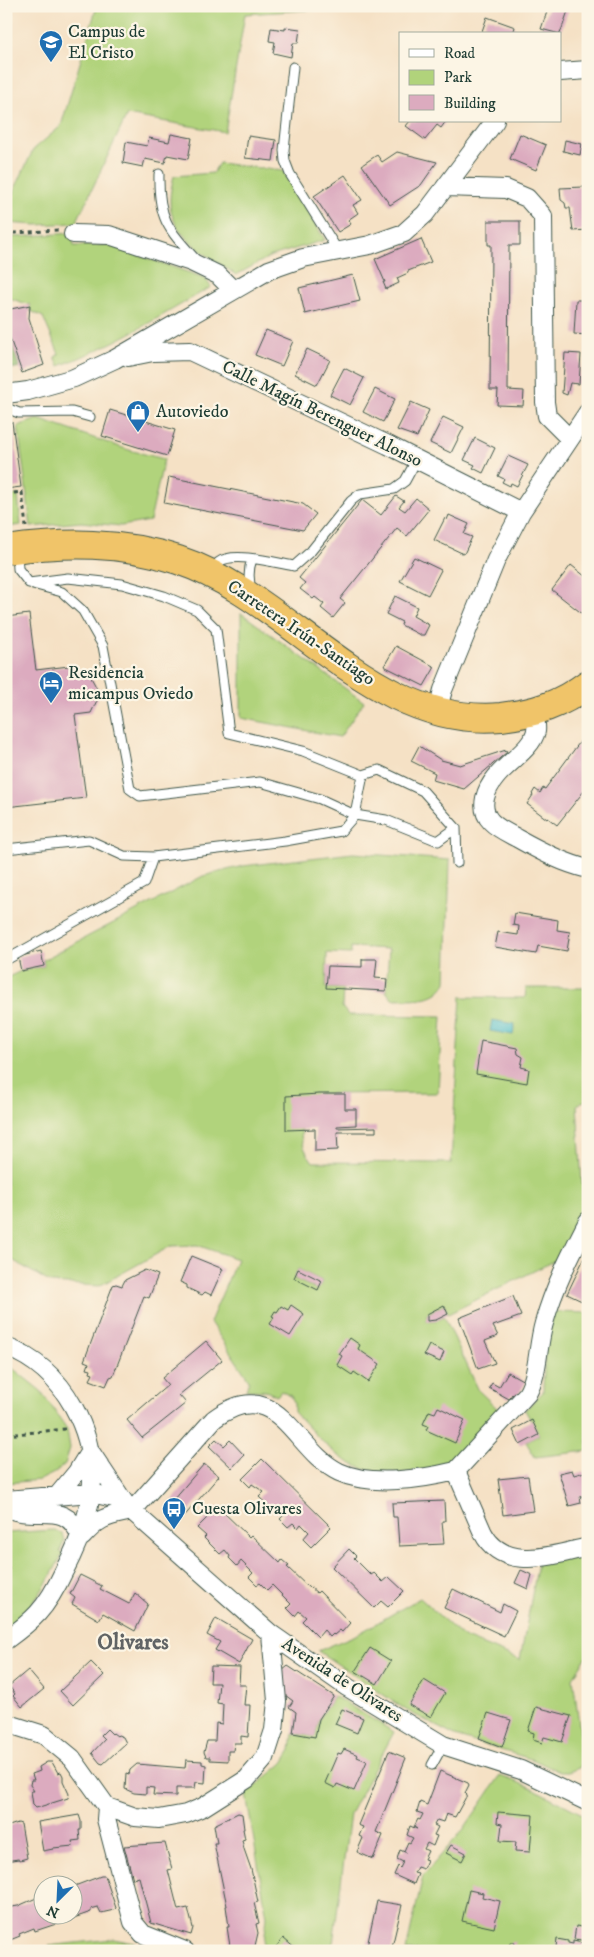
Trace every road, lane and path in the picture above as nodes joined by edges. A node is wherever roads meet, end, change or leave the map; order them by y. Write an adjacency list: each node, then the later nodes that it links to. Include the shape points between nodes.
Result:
1 (293, 67): 9 (lane, via 285,161)
2 (588, 70): 3 (street)
3 (562, 72)
4 (494, 122): 6 (street)
5 (159, 174): 10 (lane, via 158,195 162,213 172,232)
6 (445, 187): 9 (street, via 425,214 404,233 370,245); 19 (street, via 506,189 527,198 543,216 545,402 547,416)
7 (6, 231): 8 (path, via 71,229)
8 (74, 234): 10 (street, via 110,235)
9 (338, 251): 11 (street, via 269,270)
10 (203, 268): 11 (street, via 218,275)
11 (233, 290): 12 (street)
12 (180, 321): 13 (street); 14 (street)
13 (190, 351): 14 (street, Calle Magín Berenguer Alonso, via 153,352); 20 (street, Calle Magín Berenguer Alonso)
14 (116, 359): 15 (street, via 74,378)
15 (6, 394)
16 (6, 408): 18 (lane, via 19,413 72,412)
17 (588, 412): 19 (street)
18 (90, 417)
19 (570, 438): 22 (street)
20 (416, 460): 22 (street, Calle Magín Berenguer Alonso); 24 (lane, via 405,481 394,489 360,494 351,501 311,551 294,566)
21 (6, 494): 23 (path, via 22,492)
22 (521, 512): 29 (street, via 475,609)
23 (17, 549): 25 (highway, Carretera Irún-Santiago, via 67,543 101,545 178,560); 26 (lane, via 18,569)
24 (252, 559): 25 (lane, via 233,557 219,562); 27 (lane, via 249,583)
25 (210, 574): 27 (highway, Carretera Irún-Santiago)
26 (30, 583): 31 (lane, via 68,578 122,584 197,610 216,630 229,732 303,751); 32 (lane, via 62,592 83,611 103,646 130,789 140,796 260,782 320,799)
27 (255, 601): 29 (highway, Carretera Irún-Santiago, via 371,681)
28 (588, 684): 30 (highway, Carretera Irún-Santiago, via 558,703)
29 (437, 712): 30 (highway, Carretera Irún-Santiago, via 483,718)
30 (534, 712): 37 (street, via 536,731 528,745 492,781 484,801 486,815 497,827 531,846 566,863)
31 (363, 775): 32 (lane); 33 (lane, via 379,770 423,791)
32 (354, 815): 33 (lane, via 386,820 438,841); 35 (lane, via 341,831)
33 (456, 828): 36 (lane)
34 (6, 849): 35 (lane, via 89,840 124,856)
35 (154, 857): 38 (lane, via 144,883)
36 (457, 864)
37 (588, 869)
38 (6, 960)
39 (588, 1221): 44 (street, via 550,1305 540,1338 532,1385)
40 (6, 1347): 41 (street, via 23,1354 55,1380)
41 (83, 1426): 42 (path); 43 (street)
42 (6, 1434)
43 (90, 1451): 45 (street); 46 (street); 49 (street)
44 (456, 1471): 49 (street, via 407,1480 354,1478 329,1467 271,1408 242,1406 214,1419); 51 (street, via 483,1534 500,1553 530,1558)
45 (91, 1493): 46 (street); 49 (street, via 114,1498); 50 (street)
46 (58, 1495): 47 (street)
47 (6, 1500)
48 (6, 1508): 50 (street, via 63,1515 77,1528)
49 (130, 1509): 50 (street, via 108,1515); 54 (street, Avenida de Olivares)
50 (81, 1537): 55 (street, via 50,1598 39,1613)
51 (588, 1547)
52 (6, 1567): 53 (path, via 9,1570)
53 (6, 1584)
54 (271, 1634): 57 (street, Avenida de Olivares, via 347,1687); 60 (street, via 277,1701 274,1730 265,1758 247,1780 203,1807 187,1822 135,1817)
55 (6, 1640)
56 (6, 1723): 60 (street, via 44,1735 72,1758)
57 (443, 1745): 58 (lane); 59 (street, Avenida de Olivares, via 521,1770)
58 (432, 1765)
59 (587, 1799)
60 (107, 1807): 61 (street, via 106,1819 133,1922)
61 (145, 1943): 62 (street)
62 (185, 1951)

